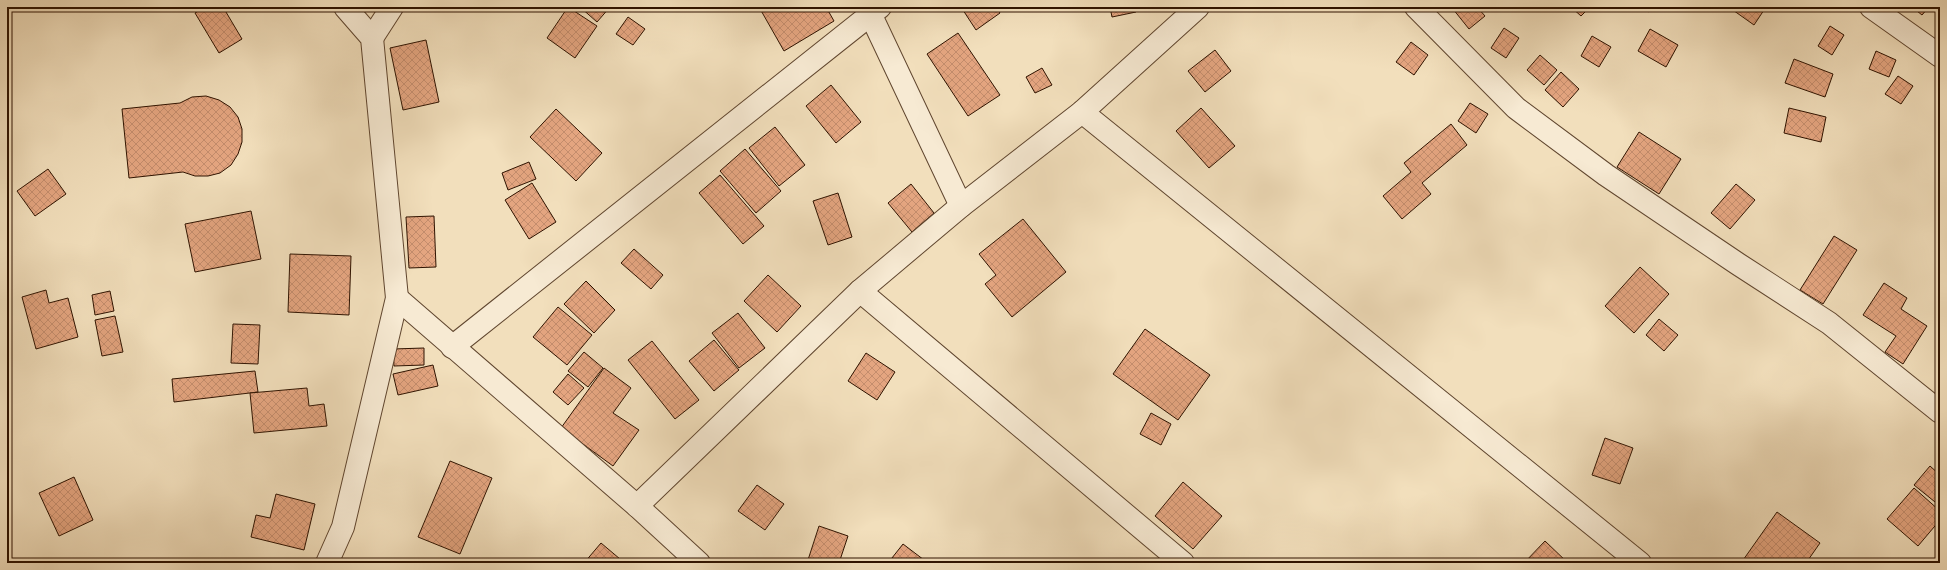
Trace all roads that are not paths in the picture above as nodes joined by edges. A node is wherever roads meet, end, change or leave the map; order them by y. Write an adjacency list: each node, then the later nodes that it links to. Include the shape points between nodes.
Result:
1 (345, 7): 7 (street)
2 (392, 7): 7 (street)
3 (1198, 7): 9 (street)
4 (1416, 7): 14 (street, via 1516,108 1606,174 1829,323)
5 (1871, 7): 8 (street)
6 (872, 9): 10 (street); 13 (street)
7 (372, 38): 12 (street)
8 (1940, 56)
9 (1082, 112): 10 (street); 19 (street)
10 (961, 206): 11 (street)
11 (860, 291): 15 (street); 18 (street)
12 (397, 298): 13 (street); 16 (street, via 343,527)
13 (452, 347): 15 (street)
14 (1940, 412)
15 (637, 506): 17 (street)
16 (327, 563)
17 (699, 563)
18 (1183, 563)
19 (1640, 563)

